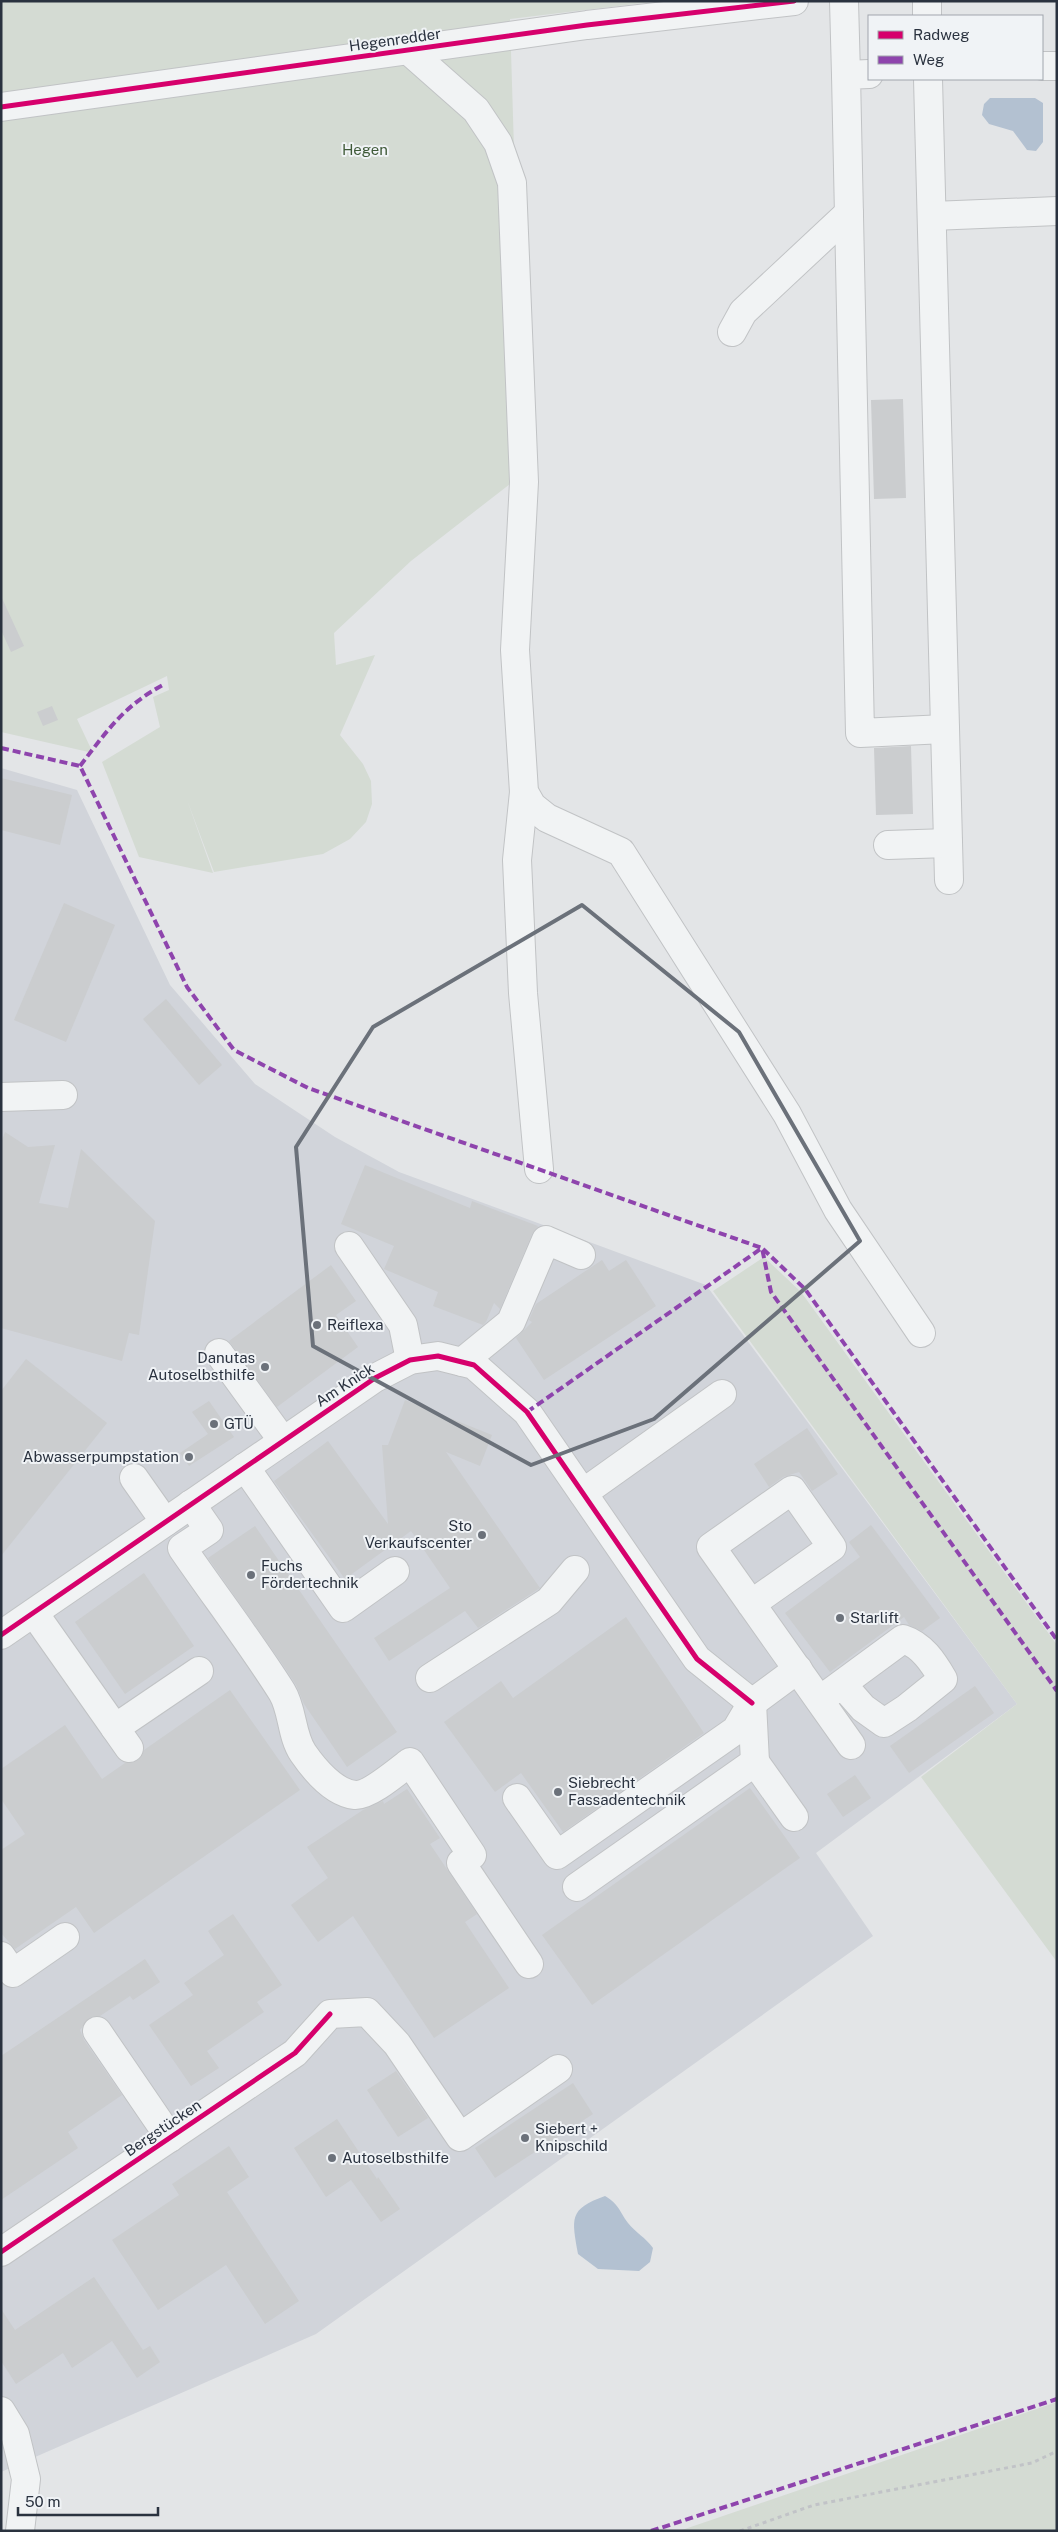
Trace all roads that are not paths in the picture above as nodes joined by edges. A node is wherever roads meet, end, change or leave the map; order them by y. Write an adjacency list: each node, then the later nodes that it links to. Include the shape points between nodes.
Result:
1 (794, 1): 5 (street, Hegenredder)
2 (844, 1): 8 (street)
3 (927, 1): 4 (street)
4 (927, 15)
5 (408, 50): 10 (street, Hegenredder); 16 (street, via 476,110 498,143 512,183 524,482 516,650)
6 (1043, 66): 7 (street)
7 (1057, 66)
8 (858, 75): 12 (street)
9 (928, 80): 13 (street)
10 (1, 107)
11 (1057, 211): 13 (street)
12 (849, 213): 14 (street, via 743,312); 15 (street, via 860,732)
13 (932, 216): 15 (street)
14 (732, 332)
15 (945, 729): 17 (street)
16 (524, 792): 22 (street, via 517,860 523,994); 25 (street, via 532,806 547,818 621,852 787,1114 838,1210)
17 (948, 843): 18 (street); 19 (street)
18 (888, 845)
19 (949, 880)
20 (63, 1095): 21 (street)
21 (1, 1097)
22 (539, 1169)
23 (349, 1246): 27 (street, via 403,1325)
24 (581, 1255): 28 (street, via 546,1240 511,1322)
25 (921, 1333)
26 (219, 1353): 30 (street)
27 (410, 1360): 28 (street, Am Knick, via 438,1356); 30 (street, Am Knick, via 375,1378)
28 (462, 1362): 33 (street, Am Knick, via 474,1365 527,1412)
29 (722, 1394): 33 (street)
30 (283, 1442): 31 (street, Am Knick)
31 (245, 1467): 34 (street, Am Knick); 37 (street, via 343,1608)
32 (134, 1478): 35 (street)
33 (583, 1493): 46 (street, Am Knick, via 697,1659)
34 (191, 1504): 35 (street, Am Knick); 54 (street, via 209,1530 182,1548 284,1694 302,1752 336,1788 355,1795 368,1792 410,1762 472,1855 461,1863)
35 (165, 1522): 39 (street, Am Knick)
36 (576, 1570): 43 (street, via 549,1601)
37 (395, 1571)
38 (752, 1604): 41 (street)
39 (34, 1613): 40 (street, Am Knick); 42 (street, via 122,1738)
40 (1, 1635)
41 (798, 1669): 45 (street); 46 (street)
42 (199, 1671)
43 (430, 1678)
44 (842, 1684): 45 (street)
45 (820, 1700): 47 (street)
46 (752, 1703): 48 (street); 49 (street, via 736,1730 557,1855)
47 (851, 1744)
48 (755, 1762): 50 (street); 51 (street)
49 (517, 1798)
50 (794, 1817)
51 (577, 1887)
52 (65, 1937): 53 (street, via 13,1973)
53 (1, 1956)
54 (529, 1964)
55 (97, 2031): 57 (street)
56 (558, 2069): 57 (street, Bergstücken, via 460,2137 397,2044 367,2012 330,2014 295,2053)
57 (170, 2138): 58 (street, Bergstücken)
58 (1, 2252)
59 (1, 2411): 60 (street, via 15,2434 26,2478)
60 (20, 2531)

